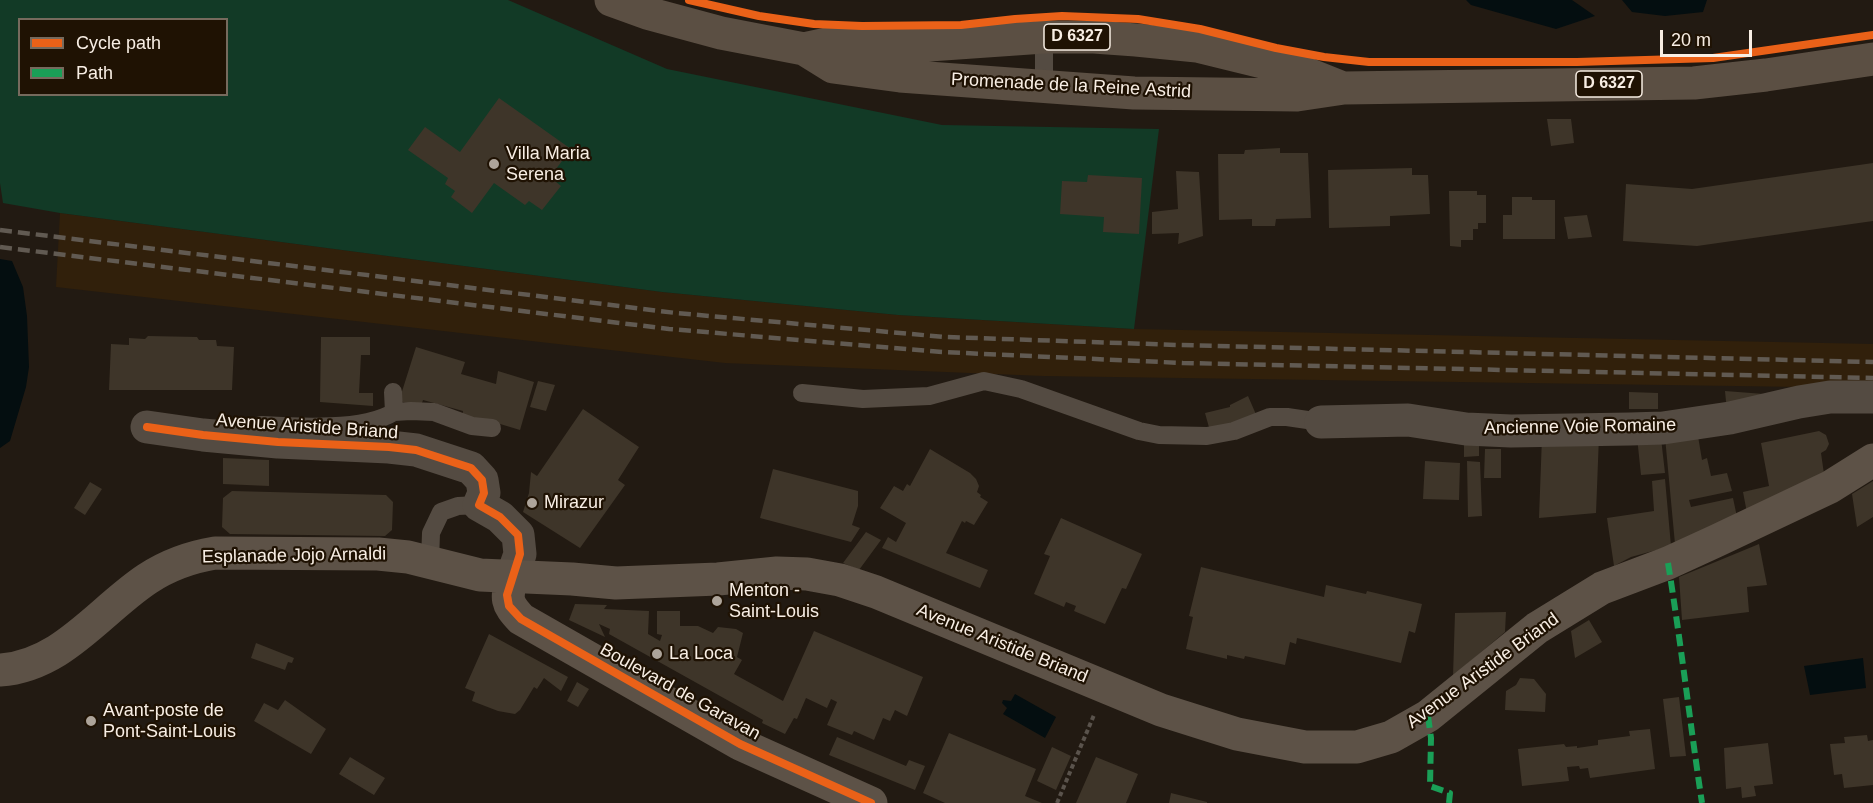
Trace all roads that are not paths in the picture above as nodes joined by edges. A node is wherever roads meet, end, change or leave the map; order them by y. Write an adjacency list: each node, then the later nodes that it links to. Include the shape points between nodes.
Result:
1 (611, 0): 3 (main road, Promenade de la Reine Astrid / D 6327, via 721,33)
2 (1044, 37): 3 (main road, Promenade de la Reine Astrid / D 6327, via 928,45 832,43); 5 (lane); 6 (main road, Promenade de la Reine Astrid / D 6327, via 1197,46 1303,72)
3 (804, 49): 5 (main road, Promenade de la Reine Astrid / D 6327, via 833,67)
4 (1873, 59): 6 (main road, Promenade de la Reine Astrid / D 6327, via 1694,83)
5 (1044, 86): 6 (main road, Promenade de la Reine Astrid / D 6327, via 1134,93 1297,95)
6 (1344, 88)
7 (393, 392): 10 (lane)
8 (802, 393): 11 (lane, via 863,399 929,396 984,381 1021,389 1158,435 1207,436 1234,431 1270,417)
9 (1873, 397): 11 (street, Ancienne Voie Romaine, via 1830,397 1664,428 1511,431 1408,420)
10 (394, 412): 13 (lane, via 434,412 471,426); 14 (lane, via 385,418 351,424 211,423)
11 (1321, 422)
12 (147, 427): 14 (street, Avenue Aristide Briand)
13 (492, 428)
14 (203, 435): 16 (street, Avenue Aristide Briand, via 416,450 471,468 482,480 484,493)
15 (1873, 460): 18 (main road, Avenue Aristide Briand, via 1830,487 1716,541 1602,588 1537,628 1428,716 1391,737 1357,747 1305,747 1237,734 1161,710 840,580 777,573 616,583)
16 (479, 505): 17 (lane, via 441,512 431,533); 18 (street, via 500,517 518,535 520,554)
17 (430, 562): 18 (main road, Esplanade Jojo Arnaldi, via 480,575); 19 (main road, Esplanade Jojo Arnaldi, via 378,554 215,553 189,558 148,578 48,656 11,670)
18 (512, 577): 20 (main road, Boulevard de Garavan, via 507,595 509,606 521,619 740,744)
19 (0, 670)
20 (871, 803)

